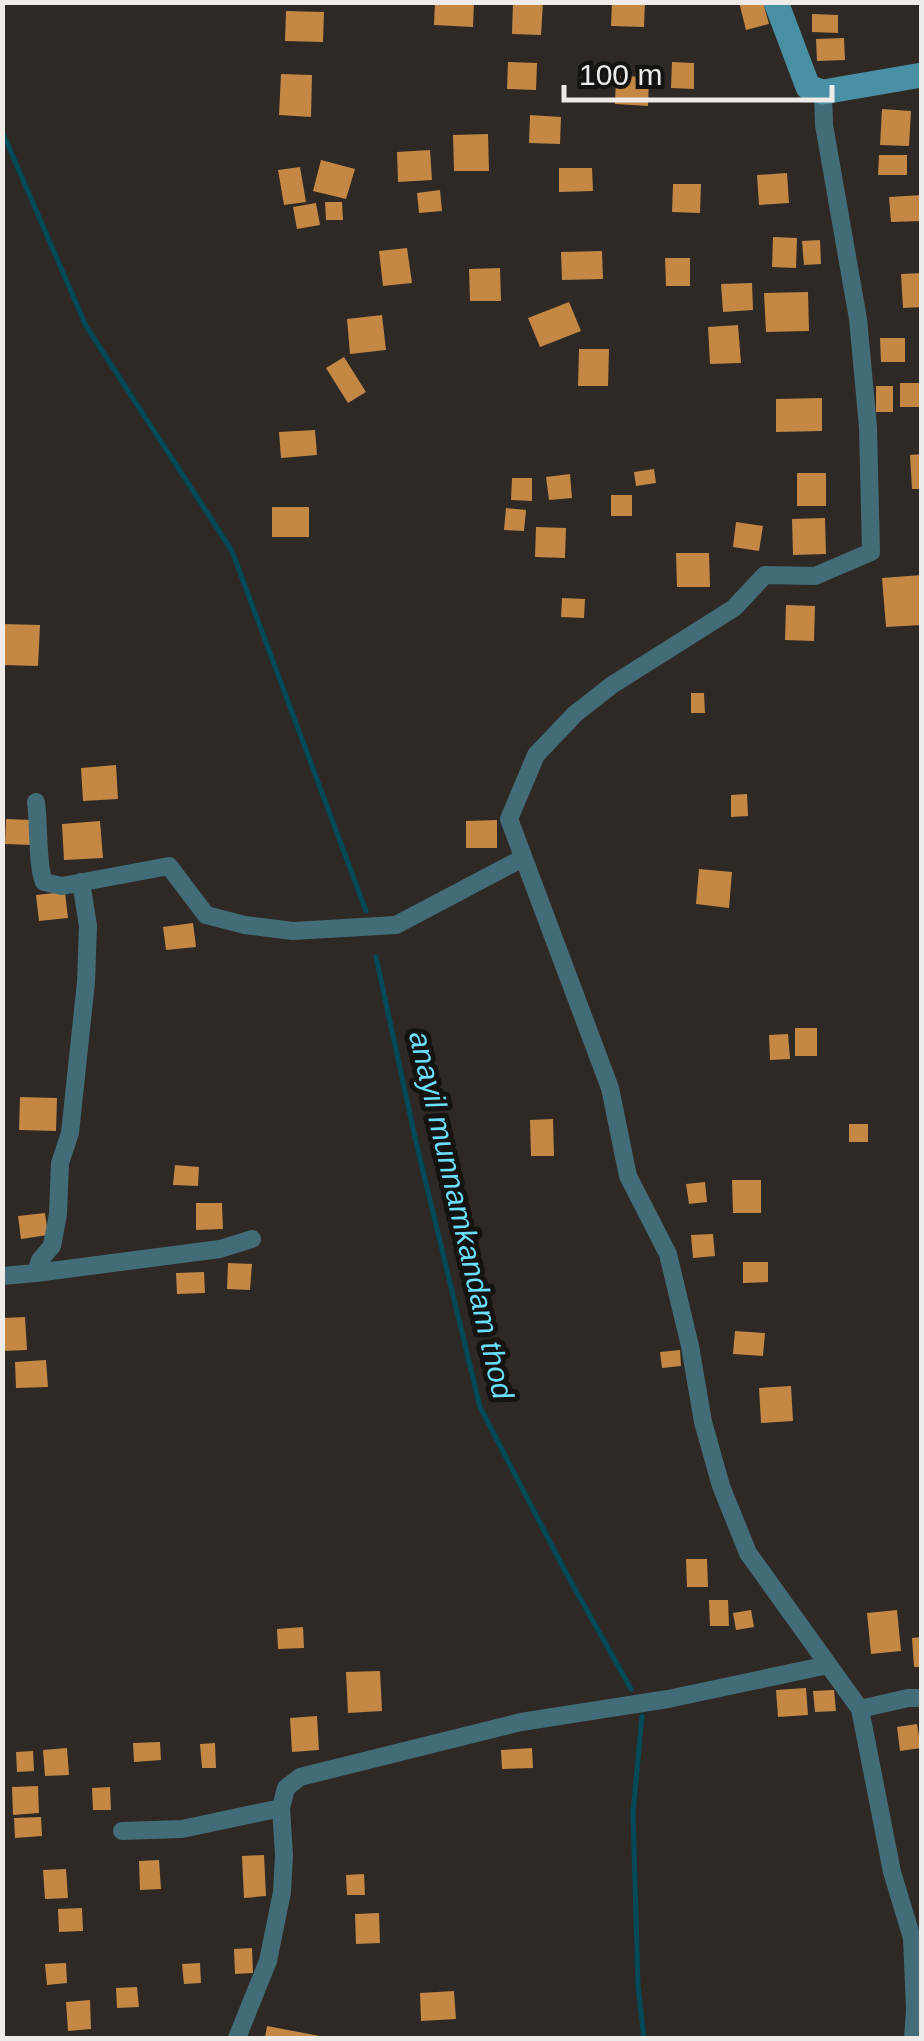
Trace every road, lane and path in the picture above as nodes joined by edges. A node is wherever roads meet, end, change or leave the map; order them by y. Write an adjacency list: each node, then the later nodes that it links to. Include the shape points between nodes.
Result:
1 (776, 2): 3 (main road, via 808,86)
2 (922, 75): 3 (main road)
3 (823, 92): 5 (street, via 858,319 871,552 814,576 765,575 734,608 576,714 536,755 509,820)
4 (36, 802): 6 (street, via 44,882)
5 (523, 858): 6 (street, via 396,925 293,931 206,915 169,866); 10 (street, via 610,1088 628,1176 668,1254 721,1486 748,1553)
6 (81, 882): 8 (street, via 86,982 70,1133 60,1163 52,1246)
7 (252, 1238): 8 (street, via 220,1249)
8 (36, 1273): 9 (street)
9 (2, 1276)
10 (828, 1665): 12 (street); 13 (street, via 522,1722 300,1777 286,1788)
11 (922, 1698): 12 (street)
12 (860, 1709): 16 (street, via 912,1938)
13 (281, 1808): 14 (street, via 182,1829); 15 (street, via 282,1892 268,1961)
14 (122, 1830)
15 (237, 2038)
16 (913, 2038)

